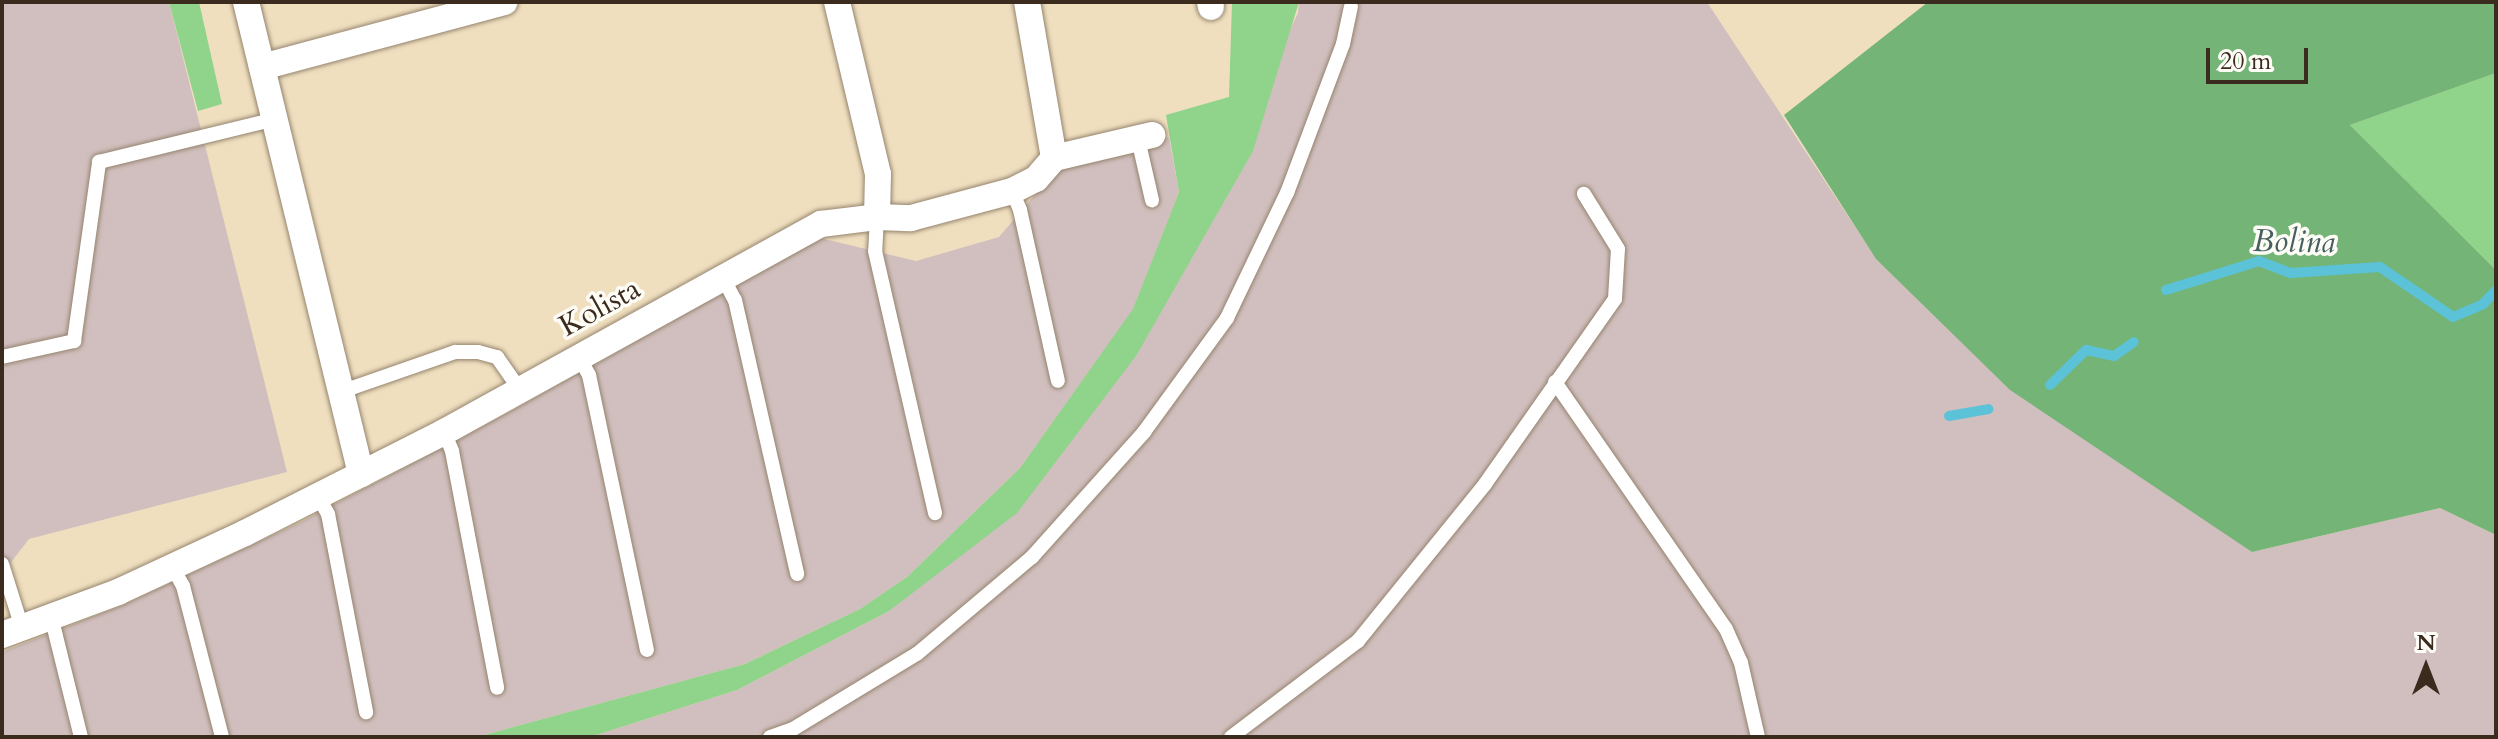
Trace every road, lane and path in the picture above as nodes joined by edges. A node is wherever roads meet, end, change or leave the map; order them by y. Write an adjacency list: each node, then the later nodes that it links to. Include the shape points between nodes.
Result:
1 (246, 2): 7 (street)
2 (504, 2): 5 (street)
3 (837, 2): 14 (street, via 878,174)
4 (1027, 2): 10 (street)
5 (462, 7): 7 (street)
6 (1351, 7): 36 (lane, via 1343,44 1287,193 1227,318 1144,432 1032,557 918,653 793,729)
7 (262, 67): 8 (street)
8 (275, 119): 16 (lane, via 99,162 74,341); 21 (street)
9 (1145, 137): 10 (street, Kolista); 13 (lane)
10 (1054, 158): 11 (street, Kolista, via 1036,179)
11 (1012, 191): 14 (street, Kolista, via 911,218); 18 (lane)
12 (1584, 194): 19 (lane, via 1618,249 1615,299)
13 (1152, 200)
14 (877, 217): 15 (street, Kolista, via 821,224); 25 (lane, via 875,251)
15 (722, 276): 17 (street, Kolista); 28 (lane, via 735,300)
16 (2, 357)
17 (579, 357): 20 (street, Kolista); 31 (lane, via 589,375)
18 (1058, 381)
19 (1555, 382): 37 (lane, via 1485,484 1358,641); 38 (lane, via 1726,629 1741,663)
20 (519, 389): 21 (lane, via 497,357 455,352); 22 (street, Kolista)
21 (343, 391): 23 (street)
22 (444, 432): 23 (street, Kolista); 32 (lane)
23 (361, 474): 24 (street, Kolista)
24 (318, 496): 27 (street, Kolista); 33 (lane, via 328,514)
25 (935, 513)
26 (2, 564): 30 (lane)
27 (173, 568): 29 (street, Kolista); 35 (lane, via 183,586)
28 (797, 574)
29 (51, 616): 30 (street, Kolista); 34 (lane)
30 (12, 631)
31 (647, 650)
32 (497, 688)
33 (366, 712)
34 (81, 737)
35 (222, 737)
36 (770, 737)
37 (1231, 737)
38 (1758, 737)

